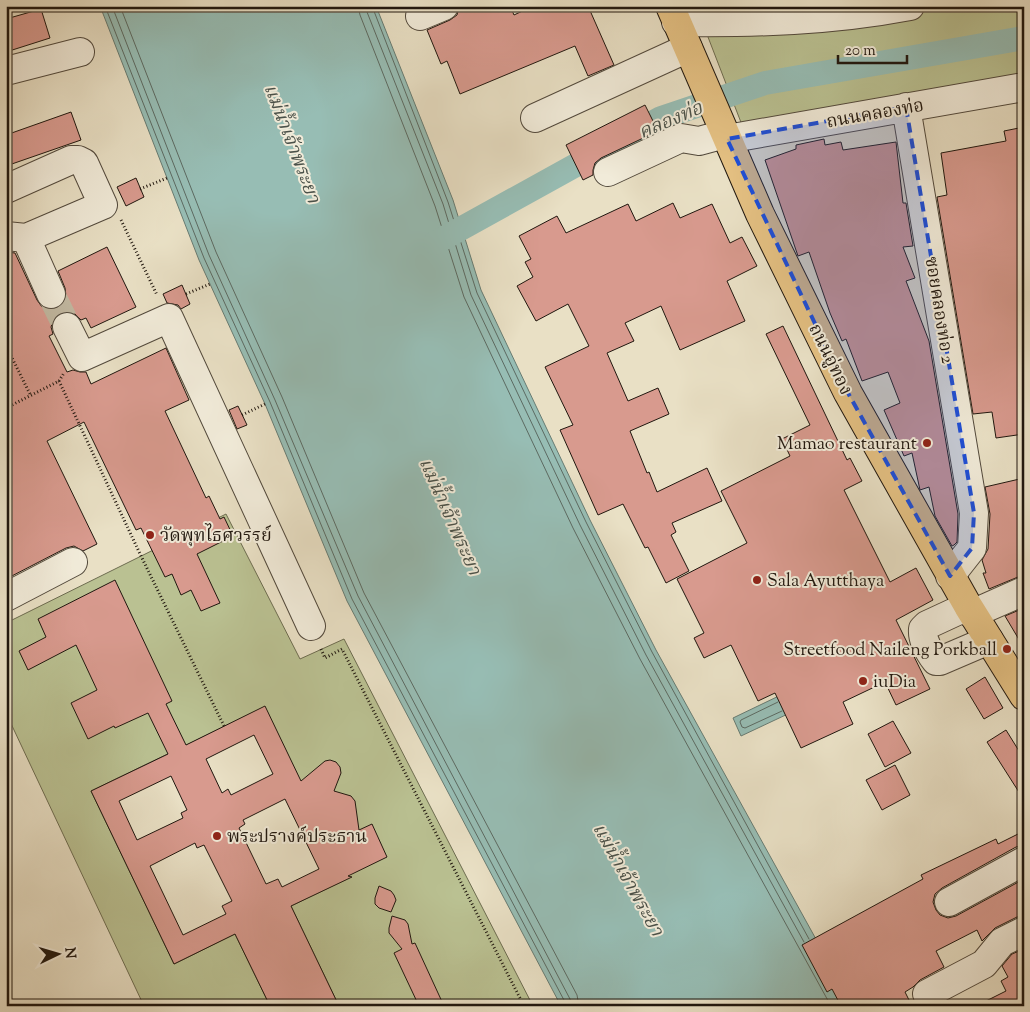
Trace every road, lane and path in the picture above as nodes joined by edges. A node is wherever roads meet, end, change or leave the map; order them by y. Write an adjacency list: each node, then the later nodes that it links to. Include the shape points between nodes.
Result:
1 (444, 6): 4 (street)
2 (910, 6): 3 (street, via 802,21 741,23)
3 (673, 14): 6 (main road, ถนนอู่ทอง)
4 (420, 16)
5 (80, 52): 7 (street)
6 (692, 58): 10 (street); 11 (main road, ถนนอู่ทอง)
7 (6, 71)
8 (1024, 87): 9 (street, ถนนคลองท่อ)
9 (906, 107): 11 (street, ถนนคลองท่อ); 31 (street, ซอยคลองท่อ 2, via 974,513 972,548)
10 (535, 118)
11 (724, 132): 12 (street, ถนนคลองท่อ, via 699,142 682,138); 31 (main road, ถนนอู่ทอง, via 760,214 848,394)
12 (608, 172)
13 (167, 178): 14 (path)
14 (140, 188)
15 (6, 189): 16 (street, via 70,160 78,160 84,163)
16 (103, 205): 17 (street); 21 (path, via 120,218)
17 (16, 237): 19 (street)
18 (210, 284): 20 (path)
19 (51, 294)
20 (186, 294)
21 (169, 318): 24 (street); 35 (street)
22 (66, 328): 24 (street)
23 (6, 346): 26 (path)
24 (82, 357): 25 (path, via 68,364)
25 (59, 381): 26 (path); 38 (path)
26 (31, 396): 28 (path)
27 (265, 404): 29 (path)
28 (6, 408)
29 (244, 414)
30 (73, 562): 33 (street)
31 (950, 576): 34 (main road, ถนนอู่ทอง)
32 (1024, 591): 34 (street)
33 (6, 597)
34 (970, 610): 36 (main road, ถนนอู่ทอง); 36 (street, via 923,629 932,657 940,662)
35 (311, 626): 43 (path, via 325,658 342,649)
36 (989, 640): 37 (main road, ถนนอู่ทอง)
37 (1024, 696)
38 (224, 726)
39 (1024, 860): 40 (street)
40 (948, 902)
41 (1024, 930): 42 (street, via 1002,942 984,964)
42 (927, 994)
43 (524, 1006)

